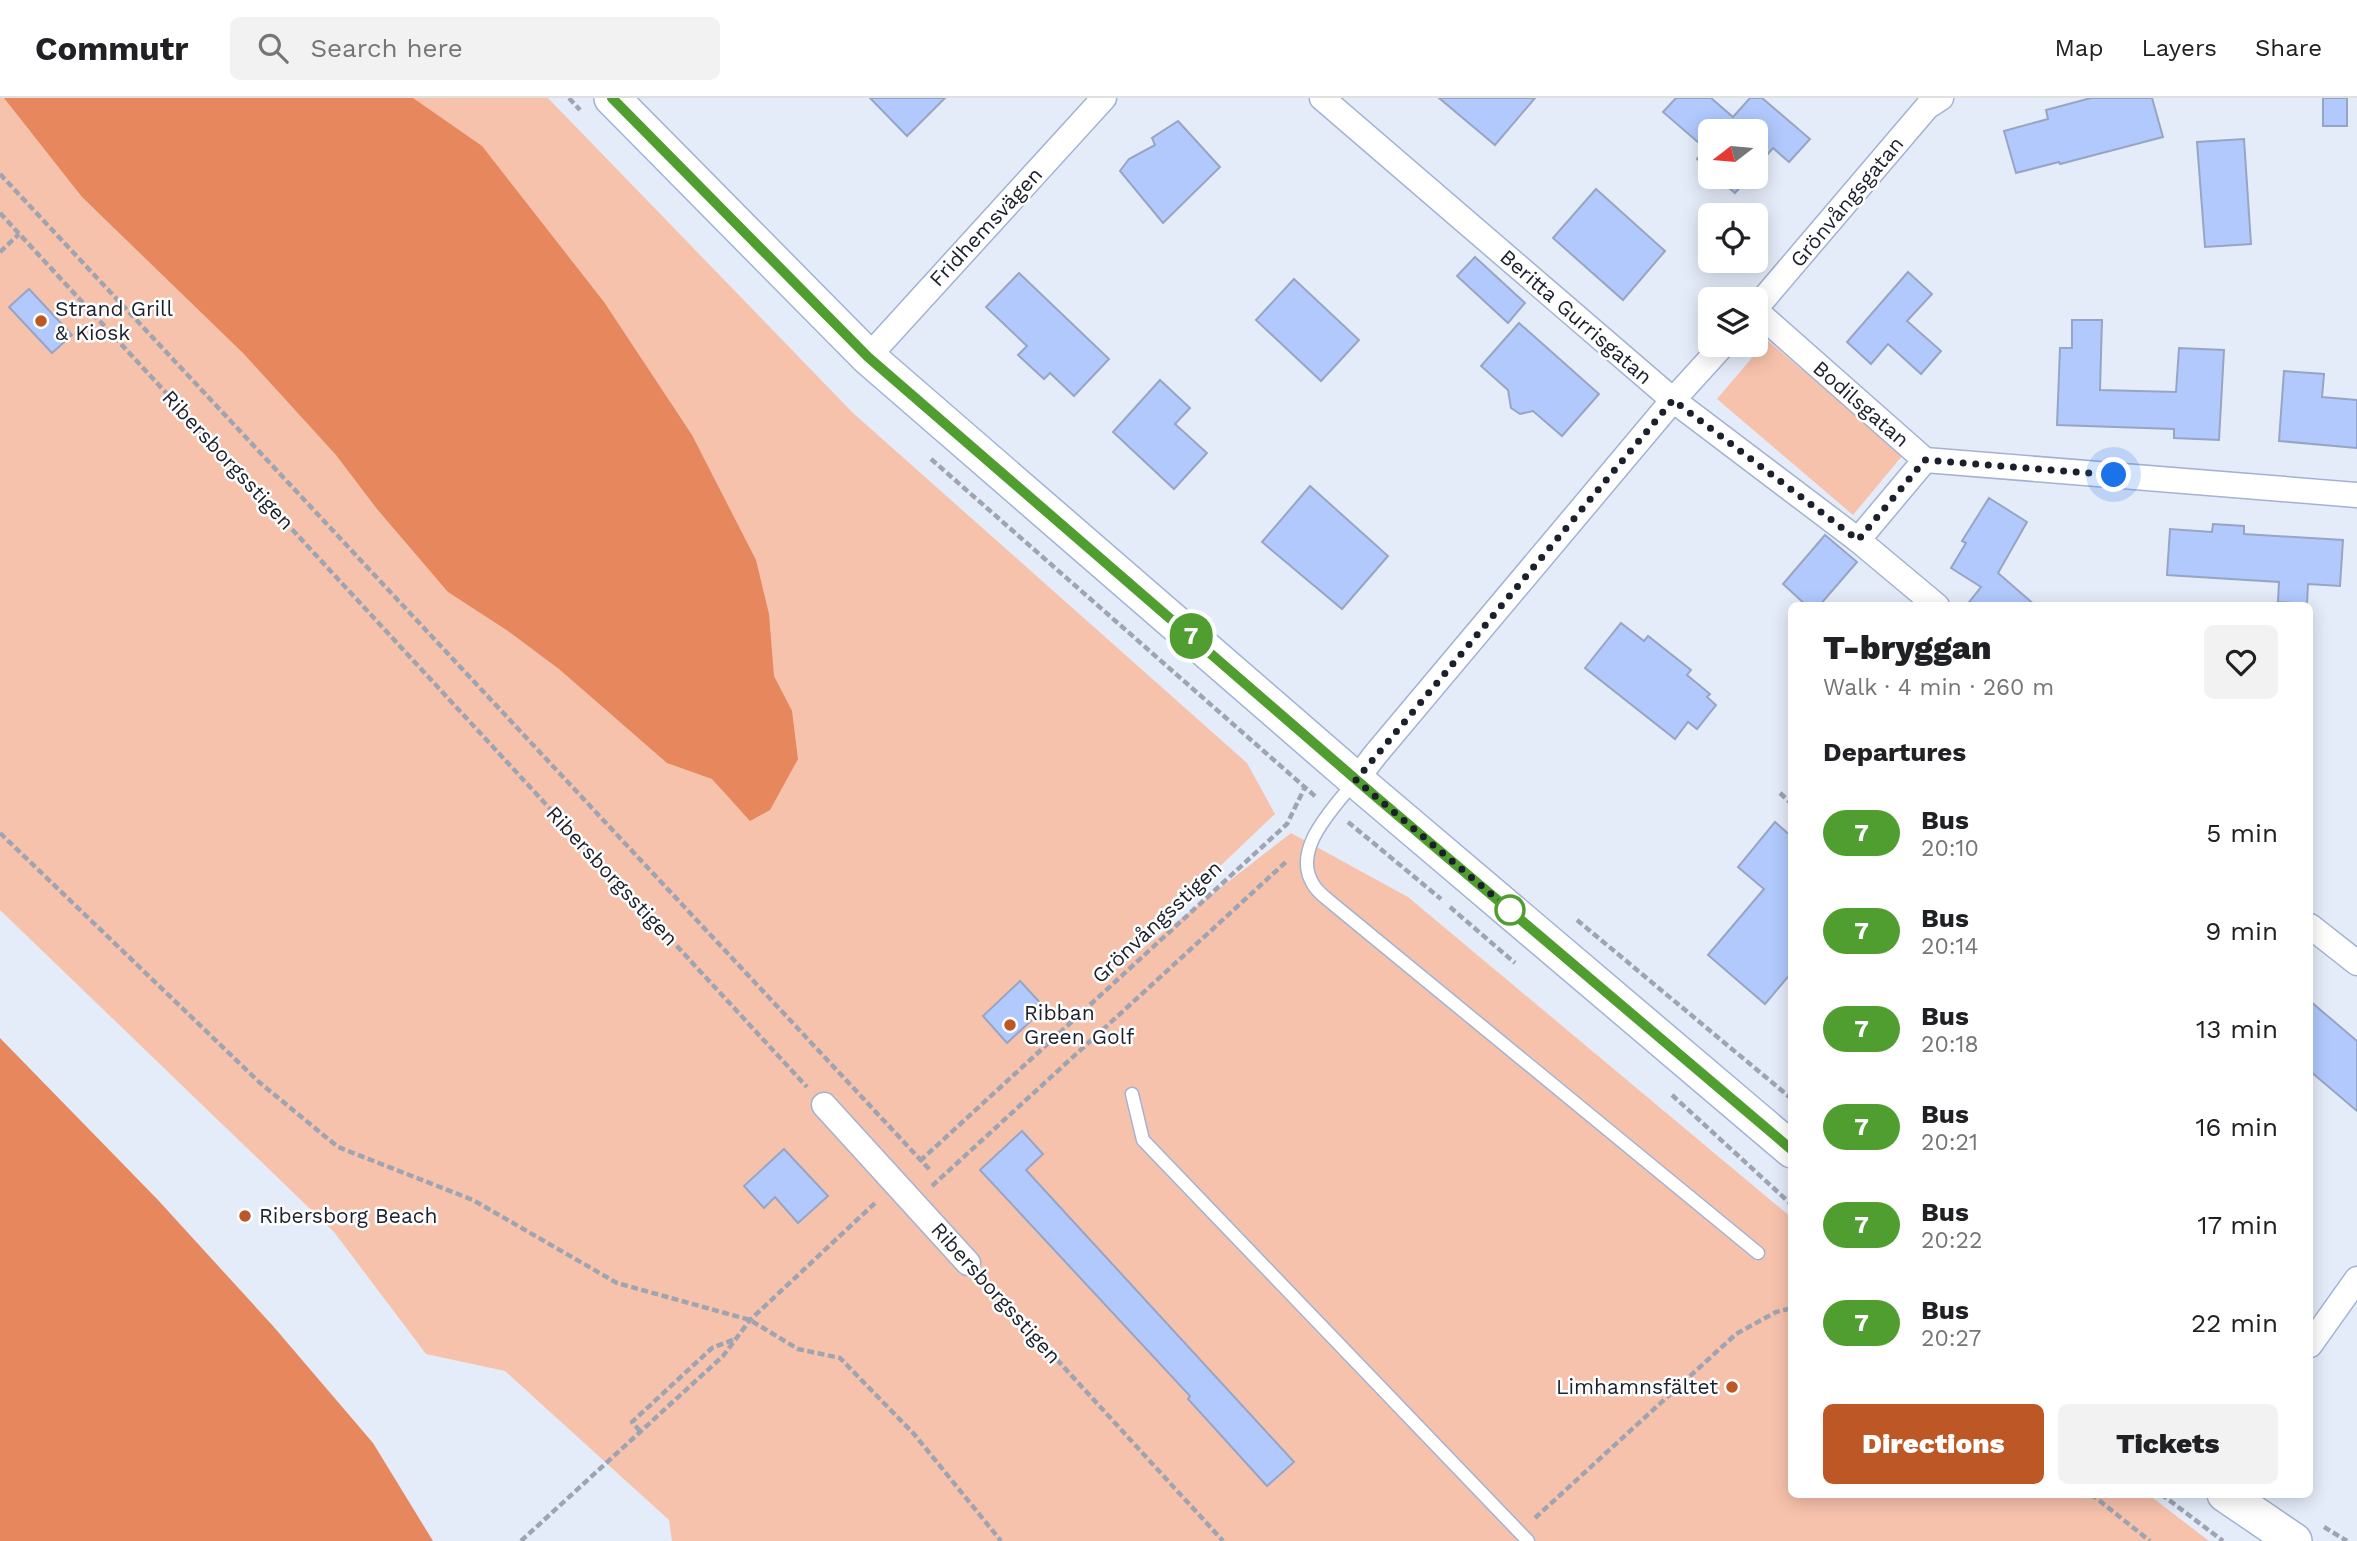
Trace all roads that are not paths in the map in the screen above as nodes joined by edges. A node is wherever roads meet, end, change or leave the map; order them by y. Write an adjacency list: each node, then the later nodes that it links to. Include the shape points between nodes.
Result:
1 (612, 98): 7 (main road)
2 (1104, 98): 7 (street, Fridhemsvägen)
3 (1322, 98): 9 (street, Beritta Gurrisgatan)
4 (1941, 98): 5 (street, Grönvångsgatan, via 1927,107)
5 (1768, 295)
6 (1768, 321): 10 (street, Bodilsgatan)
7 (868, 357): 14 (main road)
8 (1712, 357): 9 (street)
9 (1673, 400): 12 (street, Beritta Gurrisgatan); 14 (street)
10 (1925, 460): 11 (street, Bodilsgatan); 12 (street)
11 (2357, 495)
12 (1858, 540): 13 (street, Beritta Gurrisgatan)
13 (1932, 602)
14 (1356, 780): 19 (main road); 20 (lane, via 1309,848 1305,864 1313,885)
15 (2313, 928): 16 (street)
16 (2357, 963)
17 (1132, 1094): 25 (lane, via 1143,1140)
18 (824, 1105): 21 (street, Ribersborgsstigen)
19 (1788, 1147)
20 (1758, 1253)
21 (968, 1263)
22 (2357, 1279): 23 (street)
23 (2313, 1341)
24 (2231, 1498): 26 (main road)
25 (1524, 1536)
26 (2294, 1541)

